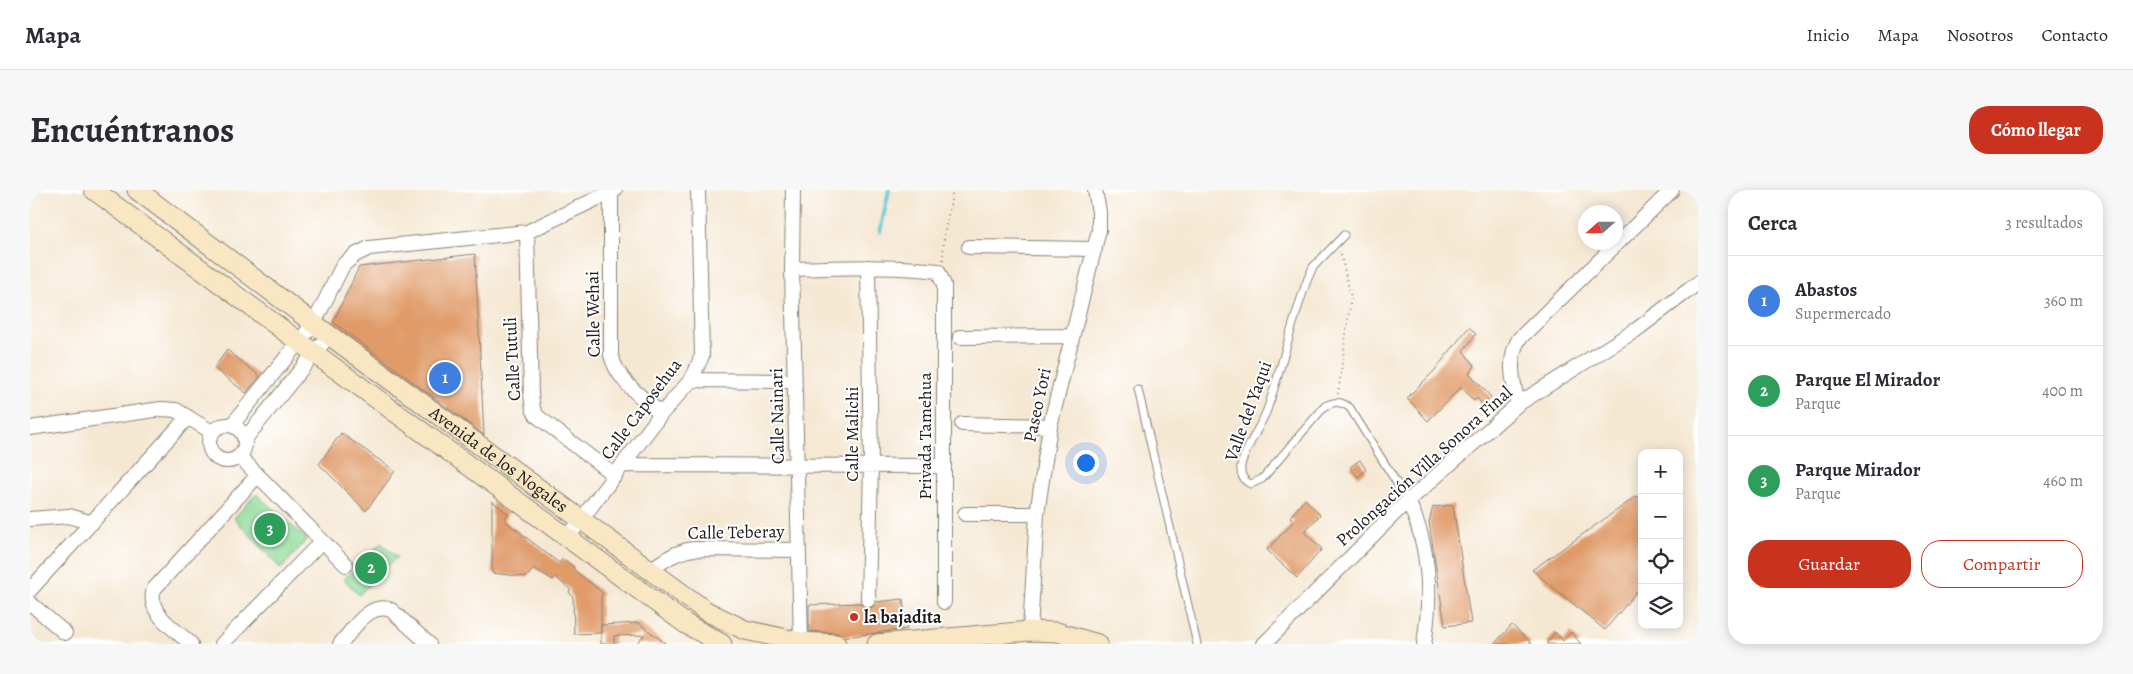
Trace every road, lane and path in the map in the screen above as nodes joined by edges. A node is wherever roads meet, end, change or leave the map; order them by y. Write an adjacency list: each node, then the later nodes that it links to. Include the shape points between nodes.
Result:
1 (94, 190): 22 (main road, Avenida de los Nogales)
2 (137, 190): 18 (main road, Avenida de los Nogales)
3 (698, 190): 24 (street, Calle Caposehua, via 702,356)
4 (792, 190): 15 (street, Calle Nainari)
5 (953, 190): 16 (path, via 943,259)
6 (1095, 190): 13 (street, Paseo Yori, via 1099,230)
7 (1672, 190): 28 (street, via 1520,339 1512,354 1512,378)
8 (613, 191): 9 (street); 29 (street, Calle Wehai, via 611,355 621,379)
9 (527, 232): 18 (street, via 369,248 343,265); 41 (street, Calle Tutuli, via 533,409 546,424)
10 (1344, 236): 27 (lane, Valle del Yaqui, via 1314,266 1308,278 1268,405 1242,460 1240,467 1244,479 1251,484 1262,479 1325,406)
11 (969, 248): 13 (street)
12 (1340, 248): 27 (path, via 1351,297)
13 (1095, 249): 20 (street, Paseo Yori)
14 (868, 267): 15 (street); 16 (street); 38 (street, Calle Malichi)
15 (792, 269): 25 (street, Calle Nainari)
16 (938, 271): 39 (street, Privada Tamehua, via 944,285)
17 (1698, 283): 28 (street, Prolongación Villa Sonora Final, via 1636,330)
18 (314, 323): 19 (main road, Avenida de los Nogales); 22 (street)
19 (329, 335): 23 (street); 47 (main road, Avenida de los Nogales)
20 (1071, 336): 21 (street); 33 (street, Paseo Yori)
21 (960, 337)
22 (298, 342): 23 (main road, Avenida de los Nogales); 32 (street)
23 (314, 353): 36 (street); 49 (main road, Avenida de los Nogales)
24 (690, 380): 25 (street); 29 (street, Calle Caposehua)
25 (794, 381): 40 (street, Calle Nainari)
26 (1138, 389): 69 (lane)
27 (1337, 402): 43 (lane, via 1350,408)
28 (1518, 404): 43 (street, Prolongación Villa Sonora Final)
29 (661, 414): 41 (street, Calle Caposehua)
30 (188, 416): 34 (street, via 176,410 161,409); 35 (street); 48 (street)
31 (962, 424): 33 (street)
32 (232, 425): 35 (street, via 224,424); 36 (street)
33 (1050, 426): 45 (street, Paseo Yori)
34 (30, 428)
35 (212, 432): 37 (street, via 208,440 215,457 223,462)
36 (245, 439): 37 (street)
37 (240, 457): 42 (street)
38 (872, 465): 39 (street); 40 (street); 55 (street, Calle Malichi)
39 (943, 466): 56 (street, Privada Tamehua)
40 (797, 467): 41 (street); 51 (street, Calle Nainari)
41 (619, 471): 47 (street, Calle Caposehua)
42 (257, 476): 50 (street); 61 (street, via 154,589 152,600 155,610)
43 (1408, 501): 70 (street, Prolongación Villa Sonora Final); 71 (street, via 1418,522 1426,556 1428,604)
44 (965, 514): 45 (street)
45 (1037, 514): 58 (street, Paseo Yori)
46 (30, 519): 48 (street, via 69,516)
47 (580, 520): 49 (street, Calle Caposehua); 53 (main road, Avenida de los Nogales)
48 (92, 523): 54 (street)
49 (568, 537): 65 (main road, Avenida de los Nogales, via 686,624)
50 (322, 540): 52 (street); 62 (street)
51 (799, 550): 53 (street, Calle Teberay, via 692,549 669,556); 60 (street, Calle Nainari)
52 (346, 565)
53 (649, 571): 60 (main road, Avenida de los Nogales, via 706,611 745,630)
54 (30, 590)
55 (868, 600)
56 (944, 602)
57 (30, 604): 59 (street)
58 (1030, 631): 67 (main road); 68 (main road, via 1057,632)
59 (64, 633)
60 (801, 642): 66 (main road, Avenida de los Nogales)
61 (191, 644)
62 (222, 644)
63 (340, 644): 64 (street, via 367,614 377,608 391,610)
64 (428, 644)
65 (722, 644)
66 (836, 644)
67 (877, 644)
68 (1098, 644)
69 (1197, 644)
70 (1264, 644)
71 (1424, 644)

